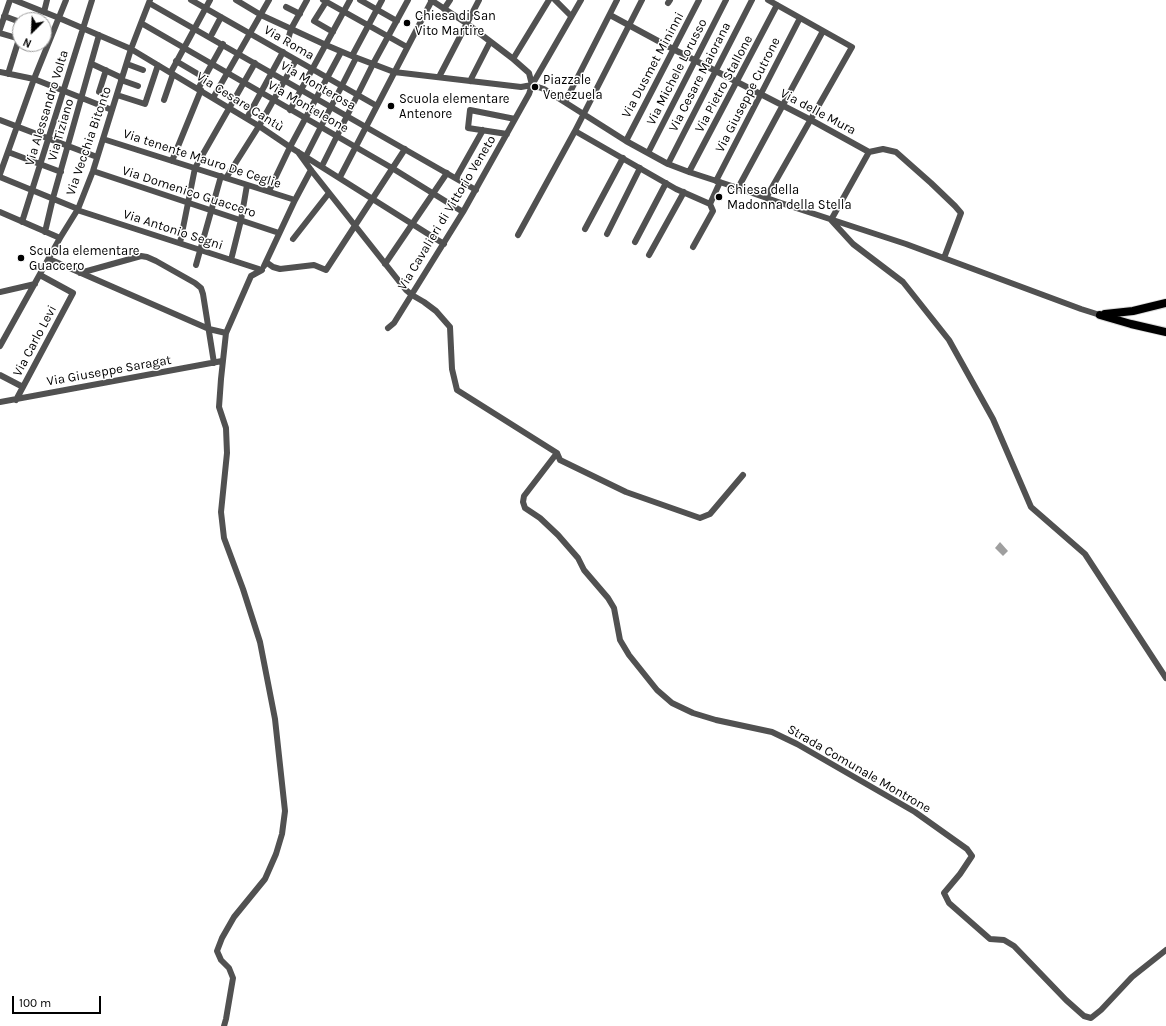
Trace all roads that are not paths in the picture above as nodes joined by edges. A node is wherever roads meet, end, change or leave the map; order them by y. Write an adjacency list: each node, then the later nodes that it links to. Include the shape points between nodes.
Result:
1 (10, 0): 40 (street)
2 (14, 0): 35 (street, Via Cesare Cantù)
3 (47, 0): 35 (street)
4 (66, 0): 43 (street)
5 (92, 0): 51 (street, Via Alessandro Volta)
6 (191, 0): 31 (street, Via Roma)
7 (210, 0): 31 (street)
8 (236, 0): 39 (street)
9 (269, 0): 39 (street)
10 (307, 0): 36 (street)
11 (350, 0): 34 (street)
12 (360, 0): 33 (street)
13 (382, 0): 33 (street)
14 (408, 0): 46 (street)
15 (431, 0): 32 (street); 67 (street)
16 (450, 0): 32 (street)
17 (479, 0): 48 (street)
18 (549, 0): 76 (street)
19 (555, 0): 41 (street)
20 (581, 0): 41 (street, Via Cavalieri di Vittorio Veneto)
21 (617, 0): 37 (street)
22 (642, 0): 50 (street)
23 (699, 0): 70 (street, Via Dusmet Mininni)
24 (726, 0): 78 (street, Via Michele Lorusso)
25 (752, 0): 89 (street, Via Cesare Maiorana)
26 (768, 0): 29 (street)
27 (150, 1): 47 (street, Via Vecchia Bitonto); 52 (street, Via Monterosa)
28 (325, 1): 34 (street); 56 (street, via 314,21)
29 (778, 5): 44 (street); 103 (street, Via Pietro Stallone)
30 (286, 7): 36 (street)
31 (205, 8): 42 (street, Via Roma); 52 (street)
32 (444, 9): 48 (street)
33 (377, 10): 46 (street); 49 (street)
34 (344, 11): 49 (street); 56 (street)
35 (44, 12)
36 (300, 14): 54 (street)
37 (610, 14): 50 (street, Via delle Mura); 121 (street)
38 (52, 15): 43 (street, Via Cesare Cantù)
39 (261, 15): 54 (street); 58 (street)
40 (4, 16): 45 (street); 53 (street)
41 (571, 16): 105 (street, Via Cavalieri di Vittorio Veneto)
42 (221, 17): 58 (street, Via Roma); 59 (street)
43 (59, 18): 51 (street, Via Cesare Cantù); 99 (street)
44 (800, 18): 55 (street); 114 (street, Via Giuseppe Cutrone)
45 (12, 19)
46 (397, 21): 62 (street)
47 (141, 23): 68 (street, Via Monteleone); 69 (street, Via Vecchia Bitonto)
48 (466, 23): 63 (street); 97 (street)
49 (369, 25): 62 (street); 75 (street)
50 (630, 25): 70 (street, Via delle Mura); 128 (street)
51 (83, 28): 61 (street, Via Cesare Cantù); 110 (street, Via Alessandro Volta)
52 (194, 28): 65 (street, Via Monterosa); 68 (street)
53 (0, 29)
54 (291, 29): 64 (street); 66 (street)
55 (823, 31): 124 (street); 134 (street, via 852,47)
56 (333, 32): 66 (street)
57 (0, 33): 60 (street)
58 (250, 33): 72 (street, Via Roma, via 266,39); 74 (street)
59 (212, 34)
60 (12, 36)
61 (99, 36): 69 (street, Via Cesare Cantù); 81 (street, Via Tiziano)
62 (388, 36): 67 (street); 84 (street)
63 (490, 42): 76 (street); 102 (street)
64 (287, 43)
65 (223, 44): 74 (street, Via Monterosa); 83 (street)
66 (326, 45): 73 (street); 86 (street)
67 (407, 47): 91 (street)
68 (183, 48): 79 (street); 83 (street, Via Monteleone)
69 (132, 49): 82 (street, Via Vecchia Bitonto); 85 (street, Via Cesare Cantù)
70 (674, 49): 78 (street, Via delle Mura); 145 (street, Via Dusmet Mininni)
71 (15, 52): 95 (street)
72 (283, 52): 77 (street, Via Roma); 94 (street)
73 (341, 52): 75 (street); 98 (street)
74 (238, 53): 80 (street, Via Monterosa); 93 (street)
75 (354, 57): 84 (street); 107 (street)
76 (513, 59): 105 (street, via 529,73)
77 (296, 60): 86 (street, Via Roma); 101 (street)
78 (696, 60): 89 (street, Via delle Mura); 153 (street, Via Michele Lorusso)
79 (176, 61): 92 (street); 96 (street)
80 (255, 63): 94 (street, Via Monterosa); 104 (street)
81 (92, 64): 87 (street); 118 (street, Via Tiziano)
82 (127, 64): 88 (street); 100 (street, Via Vecchia Bitonto)
83 (212, 64): 93 (street, Via Monteleone); 108 (street)
84 (373, 64): 91 (street); 115 (street)
85 (158, 65): 92 (street, Via Cesare Cantù); 113 (street, via 145,104)
86 (312, 69): 98 (street, Via Roma); 109 (street)
87 (106, 70): 100 (street); 111 (street)
88 (143, 70)
89 (716, 71): 103 (street, Via delle Mura); 159 (street, Via Cesare Maiorana)
90 (0, 72): 95 (street)
91 (394, 72): 97 (street); 123 (street)
92 (172, 73): 108 (street, Via Cesare Cantù); 119 (street)
93 (227, 73): 104 (street, Via Monteleone); 116 (street)
94 (272, 73): 101 (street, Via Monterosa); 112 (street)
95 (8, 74): 99 (street)
96 (198, 74)
97 (439, 77): 102 (street)
98 (327, 78): 107 (street, Via Roma); 117 (street)
99 (34, 79): 110 (street); 137 (street)
100 (122, 79): 106 (street); 113 (street, Via Vecchia Bitonto)
101 (285, 80): 109 (street, Via Monterosa); 120 (street)
102 (470, 81): 105 (street, via 521,87)
103 (738, 82): 114 (street, Via delle Mura); 167 (street, Via Pietro Stallone)
104 (244, 83): 112 (street, Via Monteleone); 125 (street)
105 (532, 85): 121 (street); 132 (street, Via Cavalieri di Vittorio Veneto)
106 (138, 86)
107 (342, 86): 115 (street, Via Roma); 122 (street)
108 (200, 89): 116 (street, Via Cesare Cantù); 157 (street)
109 (302, 90): 117 (street, Via Monterosa); 127 (street)
110 (63, 92): 118 (street); 143 (street, Via Alessandro Volta)
111 (99, 92)
112 (261, 93): 120 (street, Via Monteleone); 130 (street)
113 (117, 94): 126 (street, Via Vecchia Bitonto)
114 (760, 94): 124 (street, Via delle Mura); 174 (street, Via Giuseppe Cutrone)
115 (357, 95): 123 (street, Via Roma); 129 (street)
116 (213, 98): 125 (street, Via Cesare Cantù)
117 (316, 98): 122 (street, Via Monterosa); 131 (street)
118 (82, 99): 126 (street); 146 (street, Via Tiziano)
119 (164, 100)
120 (273, 100): 127 (street, Via Monteleone); 135 (street)
121 (565, 102): 128 (street)
122 (331, 106): 129 (street, Via Monterosa); 138 (street)
123 (376, 106): 136 (street)
124 (783, 106): 134 (street, Via delle Mura); 177 (street)
125 (230, 108): 130 (street, Via Cesare Cantù); 161 (street)
126 (112, 110): 144 (street, Via Vecchia Bitonto)
127 (290, 110): 131 (street, Via Monteleone)
128 (583, 114): 140 (street); 145 (street)
129 (347, 115): 136 (street, Via Monterosa); 142 (street)
130 (247, 118): 135 (street, Via Cesare Cantù)
131 (305, 119): 138 (street, Via Monteleone); 147 (street)
132 (515, 119): 139 (street, via 470,110 468,128); 141 (street, Via Cavalieri di Vittorio Veneto)
133 (0, 120): 137 (street)
134 (811, 120): 152 (street, Via delle Mura); 186 (street)
135 (259, 126): 147 (street, Via Cesare Cantù); 171 (street)
136 (366, 126): 148 (street); 149 (street, Via Monterosa)
137 (18, 127): 143 (street); 150 (street)
138 (320, 128): 142 (street, Via Monteleone); 154 (street)
139 (483, 130): 141 (street); 173 (street)
140 (575, 131): 156 (street); 203 (street)
141 (507, 134): 179 (street, Via Cavalieri di Vittorio Veneto)
142 (336, 137): 148 (street, Via Monteleone); 160 (street)
143 (49, 139): 146 (street); 158 (street, Via Alessandro Volta)
144 (103, 139): 155 (street, Via Vecchia Bitonto); 157 (street, Via tenente Mauro De Ceglie)
145 (626, 141): 153 (street)
146 (68, 146): 155 (street); 166 (street, Via Tiziano)
147 (290, 147): 151 (street, Via Cesare Cantù); 180 (street)
148 (355, 147): 162 (street, Via Monteleone); 172 (street)
149 (405, 149): 162 (street); 168 (street, Via Monterosa)
150 (8, 152): 158 (street); 169 (street)
151 (298, 152): 154 (street, Via Cesare Cantù); 164 (street)
152 (869, 152): 195 (street); 212 (street, via 883,149 896,152 932,182 961,214)
153 (648, 153): 159 (street)
154 (306, 156): 160 (street, Via Cesare Cantù)
155 (97, 157): 165 (street, Via Vecchia Bitonto)
156 (623, 158): 163 (street); 199 (street)
157 (172, 161): 161 (street, Via tenente Mauro De Ceglie)
158 (41, 164): 166 (street); 178 (street, Via Alessandro Volta)
159 (668, 164): 167 (street)
160 (322, 166): 172 (street, Via Cesare Cantù)
161 (195, 168): 171 (street, Via tenente Mauro De Ceglie); 188 (street)
162 (392, 168): 183 (street, Via Monteleone); 185 (street)
163 (640, 168): 175 (street); 202 (street)
164 (311, 170): 182 (street); 187 (street)
165 (93, 171): 188 (street, Via Domenico Guaccero); 190 (street, Via Vecchia Bitonto)
166 (61, 172): 184 (street, Via Tiziano)
167 (690, 172): 174 (street)
168 (447, 173): 173 (street, Via Monterosa); 183 (street)
169 (0, 174)
170 (0, 177): 178 (street, Via Antonio Segni)
171 (224, 177): 176 (street, Via tenente Mauro De Ceglie); 191 (street)
172 (340, 177): 185 (street, Via Cesare Cantù)
173 (456, 178): 179 (street, Via Monterosa)
174 (718, 182): 177 (street); 189 (street, Via Giuseppe Cutrone)
175 (666, 183): 181 (street); 206 (street)
176 (248, 185): 180 (street, Via tenente Mauro De Ceglie); 194 (street)
177 (738, 188): 186 (street)
178 (33, 190): 184 (street, Via Antonio Segni); 196 (street, Via Alessandro Volta)
179 (476, 190): 193 (street, Via Cavalieri di Vittorio Veneto)
180 (269, 191): 187 (street, Via tenente Mauro De Ceglie)
181 (684, 192): 189 (street); 211 (street)
182 (329, 193): 198 (street); 205 (street)
183 (433, 193): 193 (street, Via Monteleone); 197 (street)
184 (53, 198): 190 (street, Via Antonio Segni); 200 (street, Via Tiziano)
185 (373, 198): 197 (street, Via Cesare Cantù); 198 (street)
186 (766, 198): 195 (street)
187 (295, 200): 201 (street)
188 (188, 203): 191 (street, Via Domenico Guaccero); 207 (street)
189 (710, 204): 209 (street, Via Giuseppe Cutrone, via 712,211)
190 (77, 210): 204 (street, Via Vecchia Bitonto); 207 (street, Via Antonio Segni)
191 (212, 211): 194 (street, Via Domenico Guaccero); 210 (street)
192 (0, 212): 196 (street)
193 (463, 212): 208 (street, Via Cavalieri di Vittorio Veneto)
194 (241, 220): 201 (street, Via Domenico Guaccero); 214 (street)
195 (831, 220): 212 (street); 241 (street, via 853,244 902,282 949,340 993,419 1031,507 1085,554)
196 (22, 222): 200 (street)
197 (413, 224): 208 (street, Via Cesare Cantù); 216 (street)
198 (355, 226): 215 (street, via 326,270 314,265 280,269); 216 (street)
199 (585, 229)
200 (45, 232): 204 (street)
201 (279, 233): 215 (street)
202 (607, 234)
203 (518, 236)
204 (60, 238): 213 (street, Via Vecchia Bitonto)
205 (294, 239)
206 (635, 242)
207 (180, 243): 210 (street, Via Antonio Segni)
208 (444, 244): 223 (street, Via Cavalieri di Vittorio Veneto)
209 (693, 247)
210 (201, 250): 214 (street, Via Antonio Segni); 217 (street)
211 (650, 255)
212 (944, 258): 225 (street)
213 (49, 259): 219 (street); 220 (street, Via Vecchia Bitonto)
214 (231, 260): 218 (street, Via Antonio Segni)
215 (266, 262): 218 (street)
216 (385, 264): 223 (street)
217 (196, 265)
218 (262, 270): 230 (street, via 251,276)
219 (80, 273): 227 (street); 227 (street, via 141,256 147,257 201,288)
220 (40, 275): 221 (street, Via Vecchia Bitonto); 236 (street, Via Carlo Levi, via 73,294)
221 (35, 284): 222 (street); 229 (street, Via Vecchia Bitonto)
222 (0, 292)
223 (412, 295): 226 (street, Via Cavalieri di Vittorio Veneto); 239 (street, via 436,311 450,327 452,369 457,390)
224 (1166, 303): 225 (main road)
225 (1100, 315): 228 (main road)
226 (388, 328)
227 (209, 329): 230 (street); 234 (street)
228 (1166, 332)
229 (7, 333): 231 (street); 232 (street, Via Vecchia Bitonto)
230 (226, 333): 233 (street)
231 (0, 335)
232 (0, 346)
233 (222, 362): 234 (street, Via Giuseppe Saragat); 243 (street, via 219,407 226,428 227,453 221,512 224,538 260,642 275,719 285,811 282,834 265,879 234,917 217,951 233,978)
234 (214, 363): 237 (street, Via Giuseppe Saragat)
235 (0, 375): 236 (street)
236 (22, 387): 237 (street, Via Carlo Levi)
237 (16, 400): 238 (street, Via Giuseppe Saragat)
238 (0, 402)
239 (557, 453): 240 (street, via 560,460 626,492 700,518 710,514); 242 (street, Strada Comunale Montrone, via 524,496 523,502 526,508 558,535 608,598 614,608 620,640 656,690 672,703 693,714 772,732 797,744 915,812 967,849 972,856 944,893 949,903 990,939 1004,940 1014,946 1084,1016 1091,1018 1101,1010 1132,977)
240 (743, 475)
241 (1166, 678)
242 (1166, 950)
243 (224, 1026)

